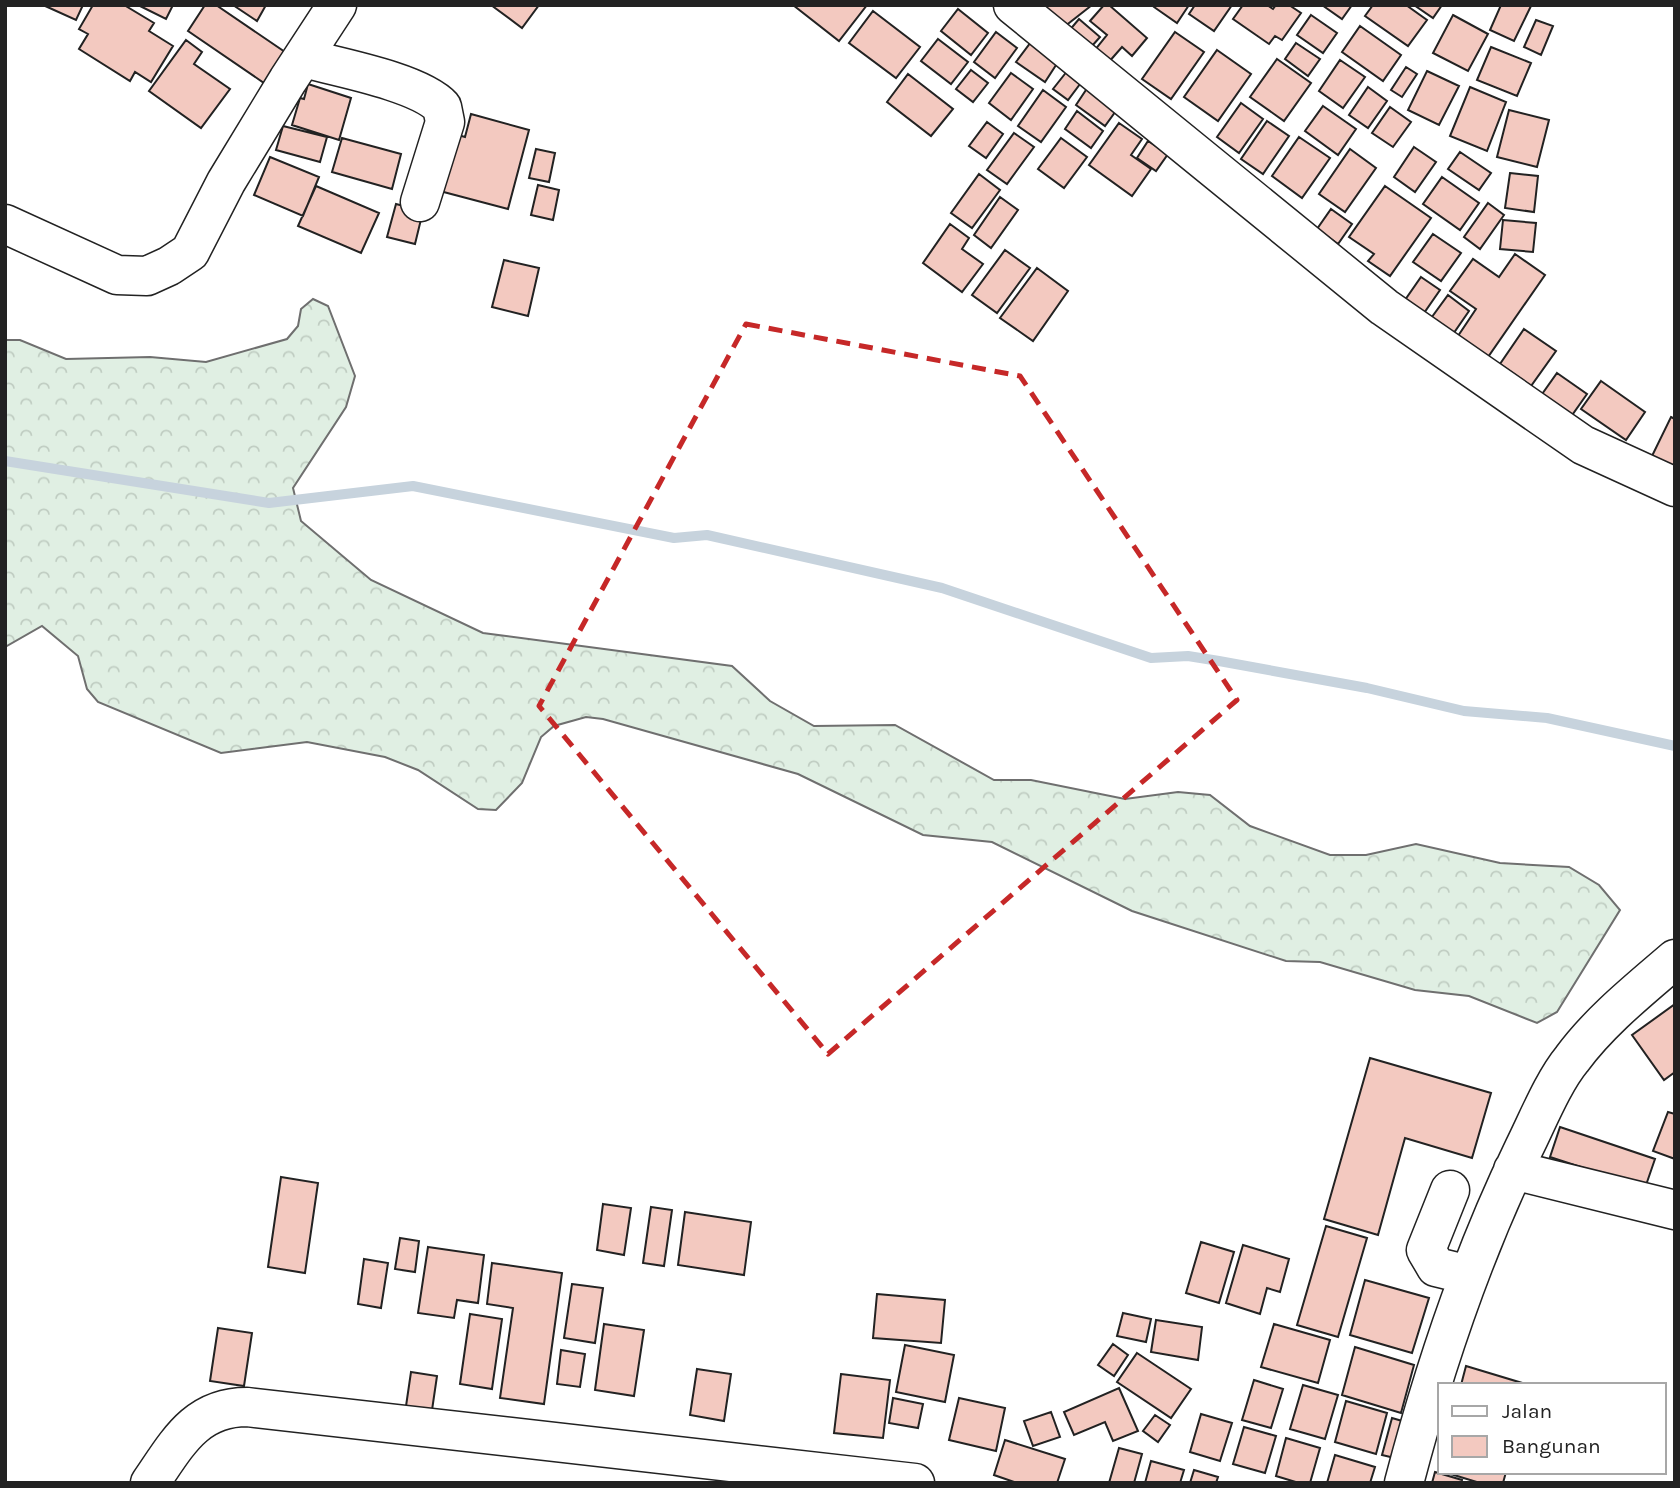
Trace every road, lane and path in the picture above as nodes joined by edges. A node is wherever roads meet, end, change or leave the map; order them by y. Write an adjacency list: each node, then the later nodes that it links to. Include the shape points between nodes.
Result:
1 (337, 5): 3 (street)
2 (1013, 5): 6 (street, via 1384,307 1583,445)
3 (303, 58): 4 (street, via 388,81 428,96 442,107 444,122); 5 (street, via 226,182 190,252 169,266 147,276 117,275)
4 (420, 202)
5 (5, 224)
6 (1675, 487)
7 (1675, 959): 8 (street, via 1571,1059)
8 (1513, 1170): 10 (street); 11 (street)
9 (1450, 1190): 11 (street, via 1426,1250 1436,1266)
10 (1675, 1210)
11 (1469, 1275): 14 (street)
12 (150, 1483): 13 (street, via 198,1421 219,1409 247,1407)
13 (915, 1483)
14 (1404, 1483)

